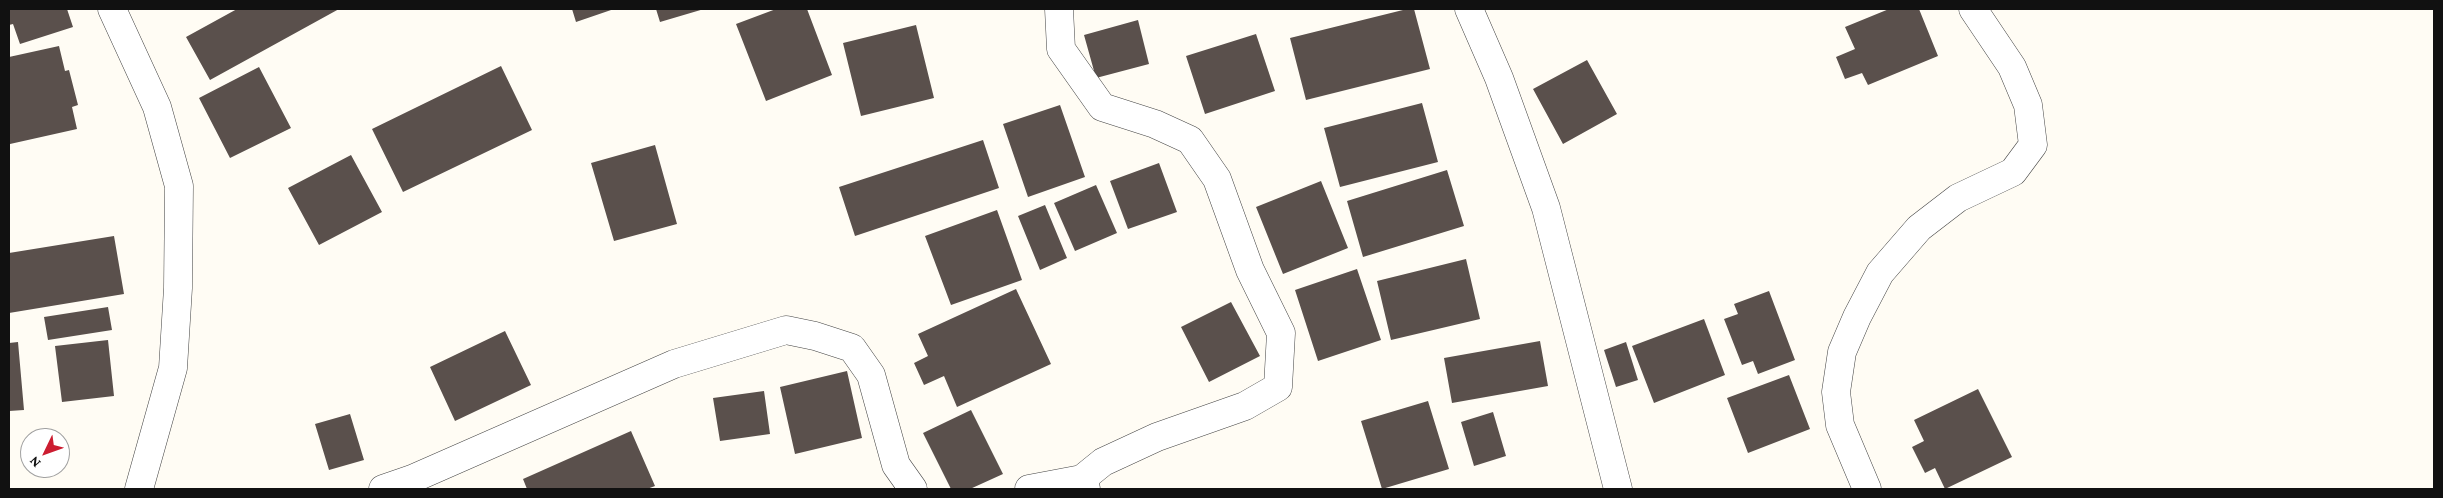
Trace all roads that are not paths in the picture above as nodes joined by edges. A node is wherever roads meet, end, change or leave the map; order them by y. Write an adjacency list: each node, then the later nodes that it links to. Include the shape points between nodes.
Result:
1 (112, 9): 6 (street, via 157,107 179,186 173,368)
2 (1059, 9): 5 (street, via 1061,49 1102,107 1190,140 1217,179 1250,270 1281,333 1278,387 1245,406 1157,437 1103,462)
3 (1469, 9): 10 (street, via 1499,78 1546,208)
4 (1974, 9): 11 (street, via 2012,67 2028,105 2033,145 2013,172 1958,198 1919,228 1880,273 1857,317 1842,352 1836,392 1840,424)
5 (1084, 484): 9 (street)
6 (139, 489)
7 (383, 489): 8 (street, via 674,364 786,330 852,348 871,375 896,464)
8 (913, 489)
9 (1029, 489)
10 (1618, 489)
11 (1867, 489)

